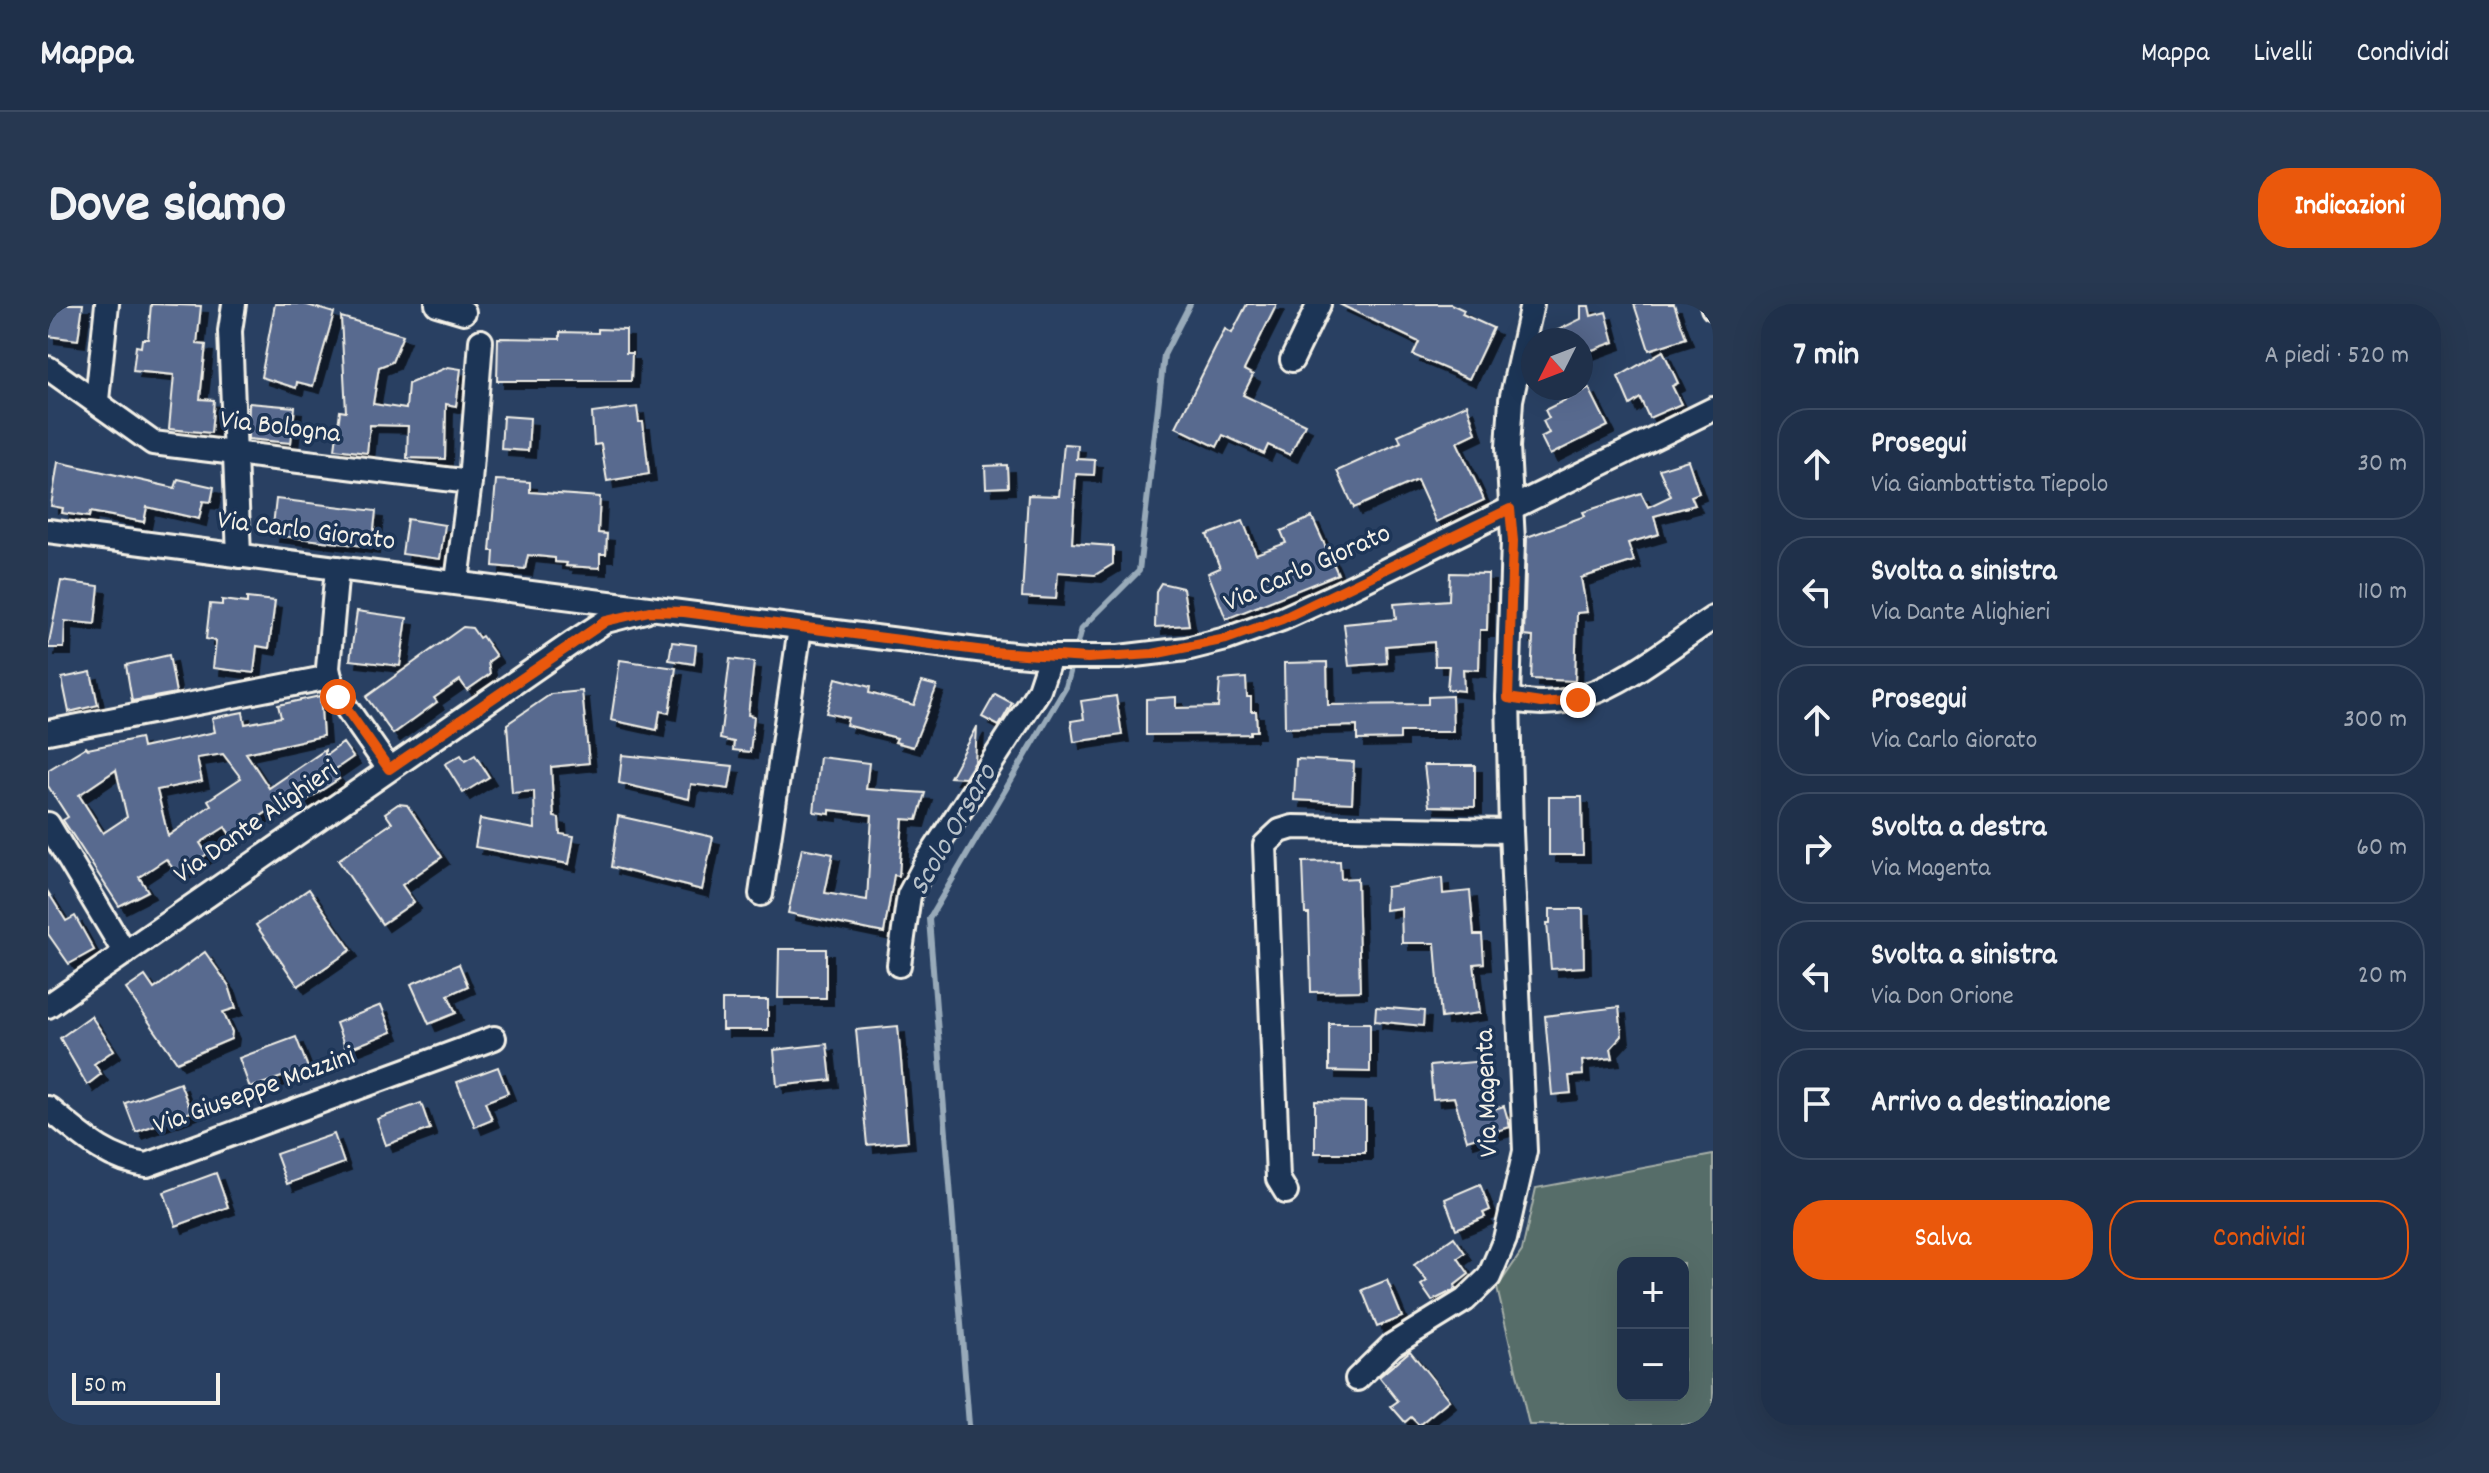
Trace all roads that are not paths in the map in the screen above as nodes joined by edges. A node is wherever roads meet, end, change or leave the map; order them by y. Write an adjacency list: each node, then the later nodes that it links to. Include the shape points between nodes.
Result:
1 (107, 304): 10 (street)
2 (234, 304): 13 (street, via 230,331)
3 (437, 304): 6 (street)
4 (1319, 304): 8 (street)
5 (1532, 304): 12 (street, Via Magenta, via 1511,400)
6 (464, 312)
7 (481, 341): 14 (street)
8 (1292, 360)
9 (48, 368): 10 (street, Via Bologna)
10 (97, 400): 13 (street, Via Bologna, via 153,443)
11 (1713, 409): 15 (street, Via Carlo Giorato)
12 (1508, 447): 15 (street, via 1518,482); 16 (street, Via Magenta)
13 (236, 454): 14 (street, Via Bologna); 18 (street)
14 (470, 482): 20 (street)
15 (1531, 499): 16 (street, Via Carlo Giorato)
16 (1510, 509): 27 (street, Via Carlo Giorato, via 1282,619 1186,649); 29 (street, Via Magenta)
17 (48, 531): 18 (street, Via Carlo Giorato)
18 (239, 556): 19 (street, Via Carlo Giorato)
19 (337, 568): 20 (street, Via Carlo Giorato); 28 (street)
20 (457, 581): 21 (street, Via Carlo Giorato)
21 (557, 594): 22 (street, Via Carlo Giorato); 24 (street, Via Carlo Giorato, via 580,602); 26 (street, via 576,617)
22 (670, 610): 24 (street, Via Dante Alighieri); 25 (street, Via Carlo Giorato)
23 (1713, 618): 29 (street, via 1578,700 1541,703)
24 (606, 621): 26 (street, Via Dante Alighieri)
25 (800, 628): 27 (street, Via Carlo Giorato); 34 (street)
26 (572, 643): 31 (street, Via Dante Alighieri)
27 (1054, 658): 36 (street, via 909,895)
28 (330, 677): 30 (street); 31 (street, via 338,697)
29 (1508, 698): 33 (street, Via Magenta)
30 (48, 732)
31 (389, 769): 35 (street, Via Dante Alighieri)
32 (48, 824): 35 (street)
33 (1511, 831): 40 (street, via 1293,827 1265,845 1278,1179); 41 (street, Via Magenta, via 1525,1151 1505,1239 1478,1290 1392,1345)
34 (761, 894)
35 (125, 953): 37 (street, Via Dante Alighieri)
36 (899, 965)
37 (48, 1006)
38 (494, 1038): 39 (street, Via Giuseppe Mazzini, via 147,1165 106,1154)
39 (48, 1108)
40 (1286, 1192)
41 (1357, 1379)

